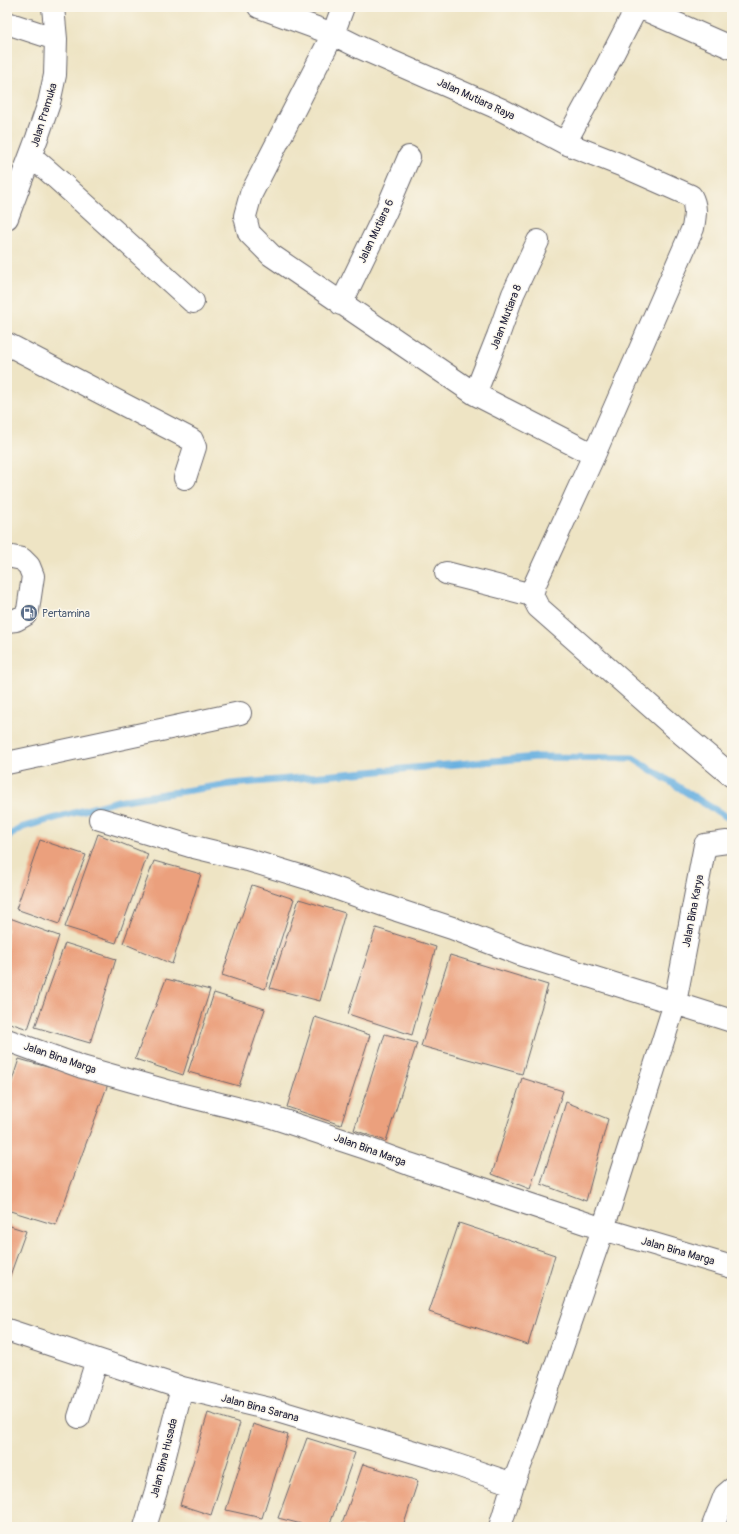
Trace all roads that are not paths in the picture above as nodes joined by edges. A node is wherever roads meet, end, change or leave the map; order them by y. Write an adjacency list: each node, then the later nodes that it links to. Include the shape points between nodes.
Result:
1 (53, 7): 7 (street, Jalan Pramuka)
2 (259, 7): 6 (street, Jalan Mutiara Raya)
3 (343, 7): 6 (street)
4 (638, 7): 8 (street); 9 (street)
5 (7, 23): 7 (street)
6 (333, 34): 9 (street, Jalan Mutiara Raya, via 500,109); 15 (street, via 252,194 245,216 249,233 270,255 316,284)
7 (56, 39): 10 (street, Jalan Pramuka, via 55,75 49,103)
8 (732, 48)
9 (565, 143): 18 (street, Jalan Mutiara Raya, via 691,196 696,210 693,228)
10 (31, 156): 12 (street, Jalan Pramuka); 14 (street)
11 (410, 157): 15 (street, Jalan Mutiara 6)
12 (8, 214)
13 (538, 241): 17 (street, Jalan Mutiara 8, via 513,294)
14 (193, 302)
15 (341, 304): 17 (street)
16 (7, 344): 19 (street, via 192,440 195,447)
17 (475, 394): 18 (street)
18 (594, 455): 22 (street)
19 (185, 478)
20 (7, 556): 23 (street, via 22,559 30,566 33,576 28,610 16,620)
21 (446, 573): 22 (street)
22 (532, 595): 26 (street, via 538,607)
23 (7, 621)
24 (240, 714): 25 (street)
25 (7, 763)
26 (732, 776)
27 (100, 819): 29 (street, via 307,878 522,955)
28 (732, 843): 29 (street, Jalan Bina Karya, via 705,845)
29 (675, 1003): 30 (street); 32 (street)
30 (732, 1021)
31 (7, 1040): 32 (street, Jalan Bina Marga, via 82,1067 314,1130)
32 (603, 1229): 33 (street, Jalan Bina Marga); 38 (street)
33 (732, 1267)
34 (7, 1330): 35 (street, Jalan Bina Sarana)
35 (97, 1360): 36 (street, Jalan Bina Sarana); 37 (street)
36 (182, 1388): 38 (street, Jalan Bina Sarana, via 274,1410); 41 (street, Jalan Bina Husada)
37 (79, 1418)
38 (513, 1484): 42 (street)
39 (732, 1489): 40 (street, via 725,1495)
40 (713, 1526)
41 (145, 1527)
42 (500, 1527)

